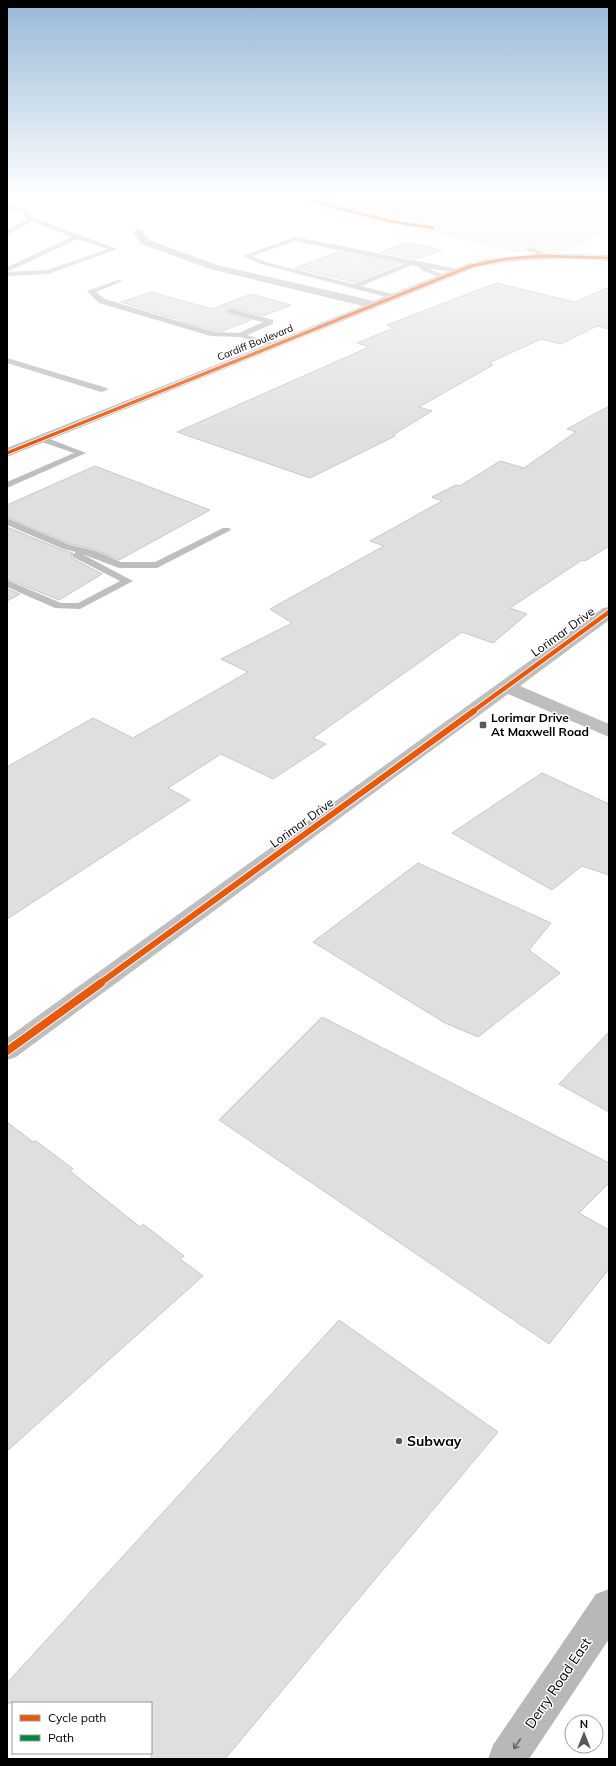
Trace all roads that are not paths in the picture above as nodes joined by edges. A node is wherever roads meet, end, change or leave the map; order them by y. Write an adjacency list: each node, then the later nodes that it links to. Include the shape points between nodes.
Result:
1 (254, 276): 8 (street)
2 (315, 276): 6 (lane)
3 (377, 276): 6 (lane)
4 (444, 276): 7 (street, Cardiff Boulevard)
5 (120, 280): 10 (lane, via 91,291 102,301 214,334)
6 (353, 286): 7 (lane)
7 (394, 297): 8 (street, Cardiff Boulevard)
8 (375, 305): 11 (street, Cardiff Boulevard)
9 (231, 311): 10 (lane, via 270,322)
10 (240, 335): 11 (lane)
11 (275, 345): 14 (street, Cardiff Boulevard)
12 (7, 360): 13 (lane)
13 (104, 390)
14 (42, 439): 15 (street, Cardiff Boulevard); 16 (lane, via 82,453)
15 (7, 453)
16 (7, 485)
17 (7, 521): 19 (lane)
18 (226, 530): 19 (lane, via 157,565 119,565 92,553)
19 (67, 547): 20 (lane, via 82,560 128,581 80,606 59,606)
20 (7, 583)
21 (609, 612): 22 (street, Lorimar Drive)
22 (507, 687): 23 (street); 24 (street, Lorimar Drive)
23 (609, 731)
24 (7, 1052)
25 (609, 1607): 26 (main road, Derry Road East, one-way to 26)
26 (507, 1759)

